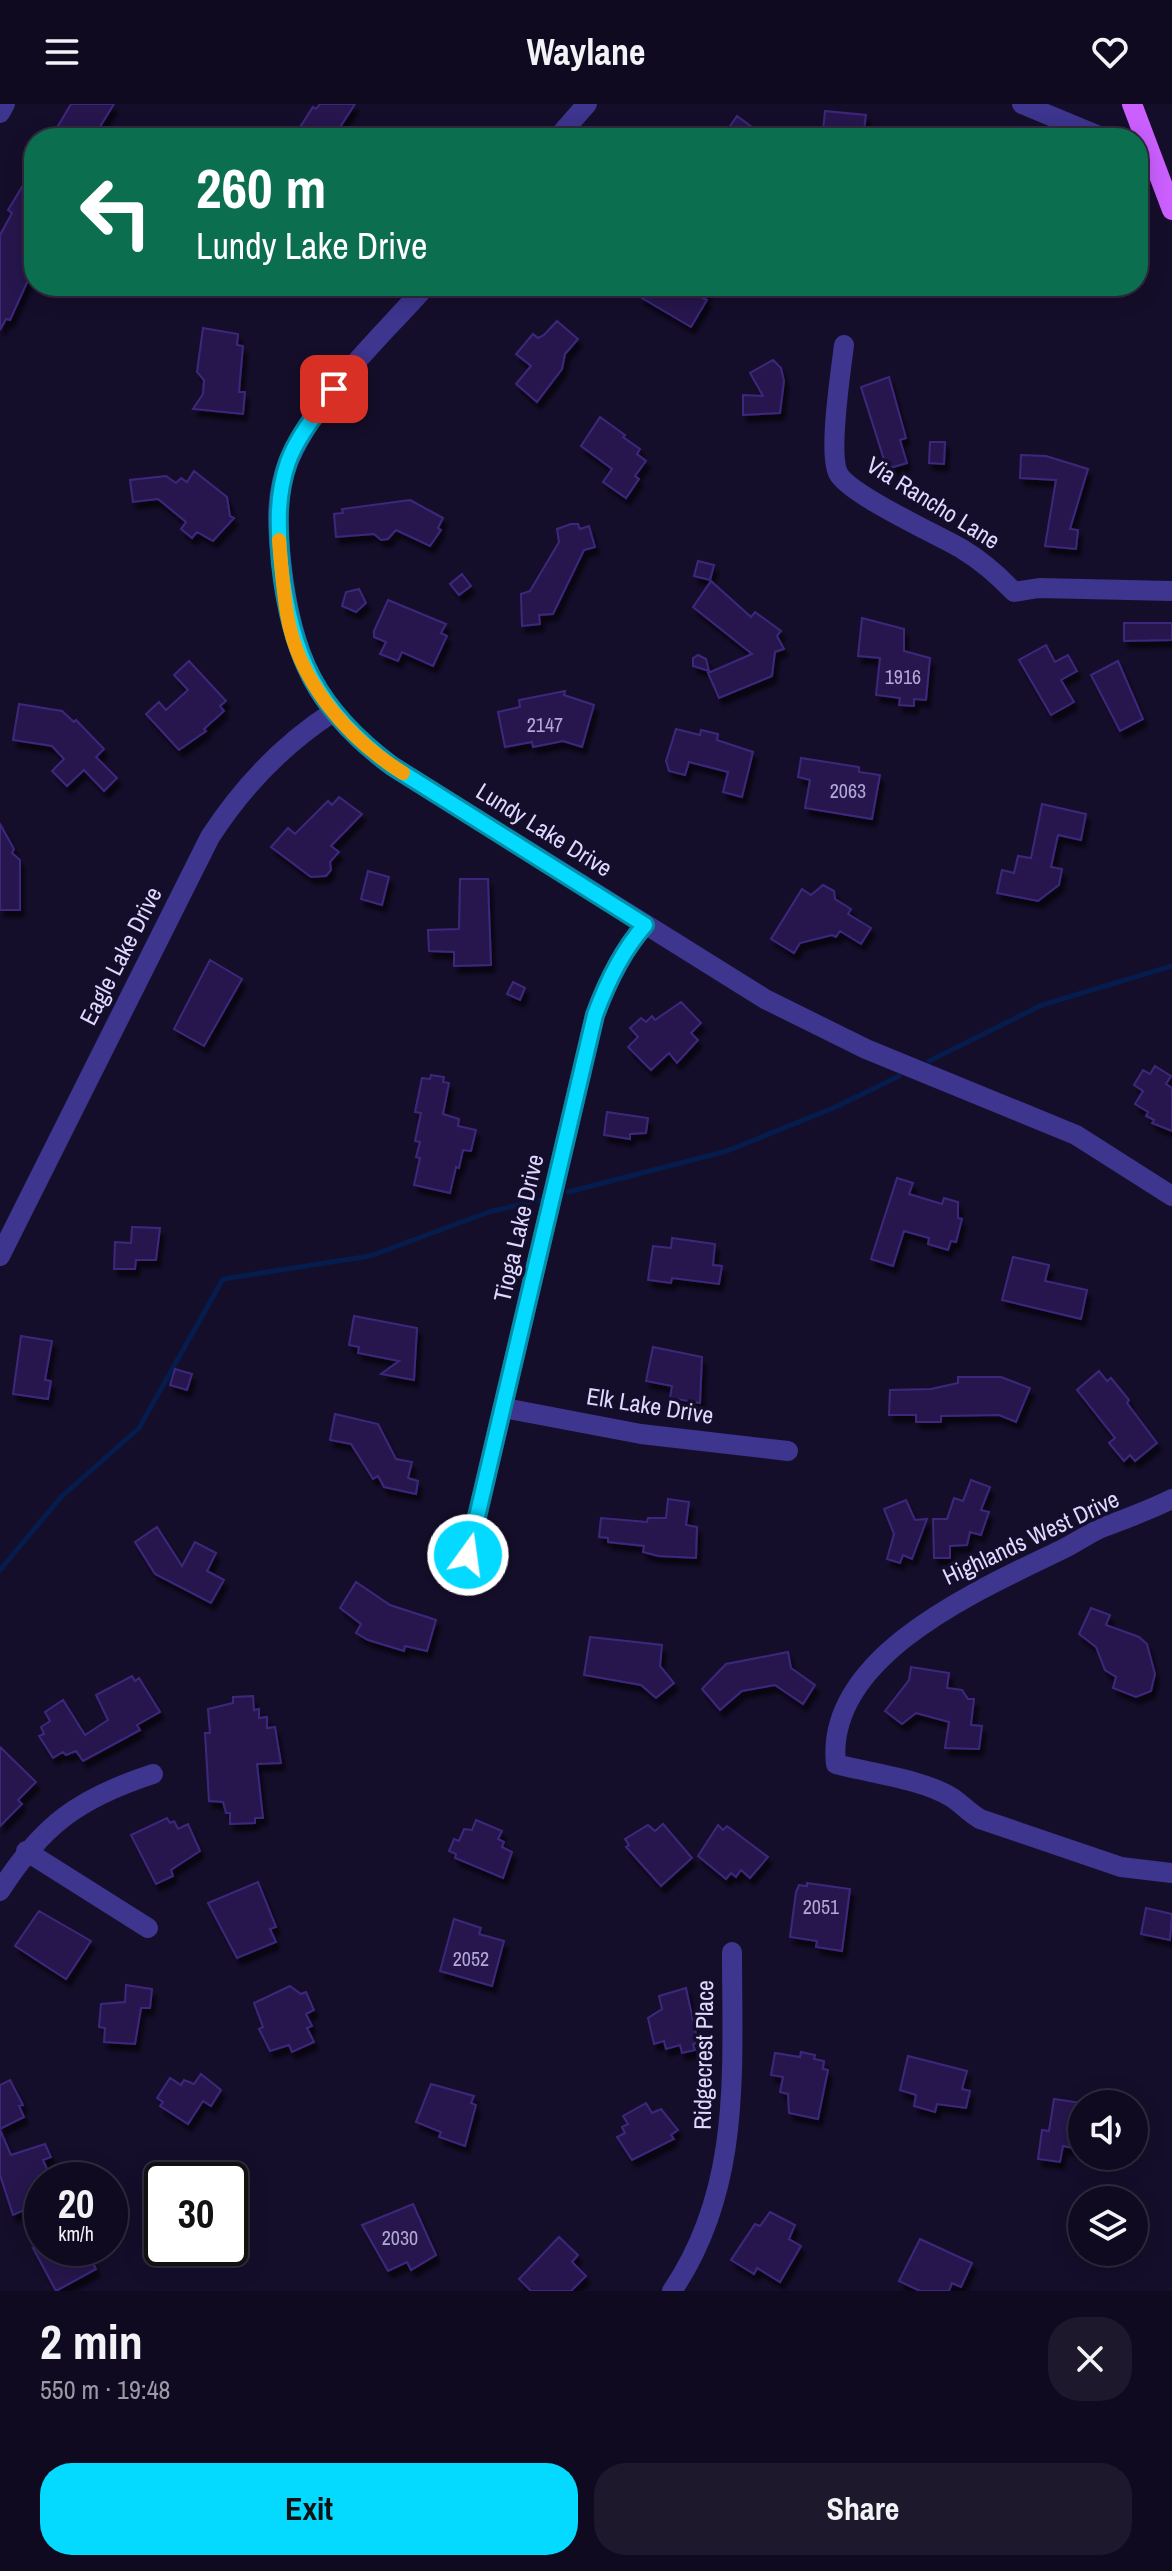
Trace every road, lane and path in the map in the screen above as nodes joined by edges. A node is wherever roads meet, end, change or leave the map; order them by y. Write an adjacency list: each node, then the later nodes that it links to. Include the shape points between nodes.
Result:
1 (5, 104): 5 (street)
2 (587, 104): 6 (street)
3 (1022, 104): 7 (street)
4 (1132, 104): 8 (main road)
5 (0, 113)
6 (566, 128)
7 (1080, 128)
8 (1138, 128)
9 (1148, 161): 10 (main road)
10 (1172, 210)
11 (417, 296): 14 (street, Lundy Lake Drive, via 334,389 303,434 289,461 276,512 287,617 312,682)
12 (844, 345): 13 (street, Via Rancho Lane, via 834,455 838,474 861,493 964,550 1014,592)
13 (1172, 591)
14 (333, 712): 15 (street, Lundy Lake Drive, via 360,743 392,766); 17 (street, Eagle Lake Drive, via 297,735 237,795 210,837)
15 (645, 925): 16 (street, Lundy Lake Drive, via 765,999 866,1049 1076,1135); 18 (street, Tioga Lake Drive, via 632,939 595,1015)
16 (1172, 1196)
17 (0, 1256)
18 (504, 1408): 19 (street, Elk Lake Drive, via 641,1434); 21 (street, Tioga Lake Drive)
19 (788, 1451)
20 (1172, 1499): 24 (street, Highlands West Drive, via 1102,1528 939,1611 876,1663 842,1714 834,1748 836,1764 954,1798 980,1819 1121,1867)
21 (468, 1555)
22 (153, 1774): 23 (street, via 83,1802)
23 (26, 1851): 25 (street); 26 (street)
24 (1172, 1873)
25 (0, 1891)
26 (148, 1928)
27 (732, 1952): 28 (street, Ridgecrest Place, via 733,2108 727,2153 704,2233)
28 (672, 2291)

